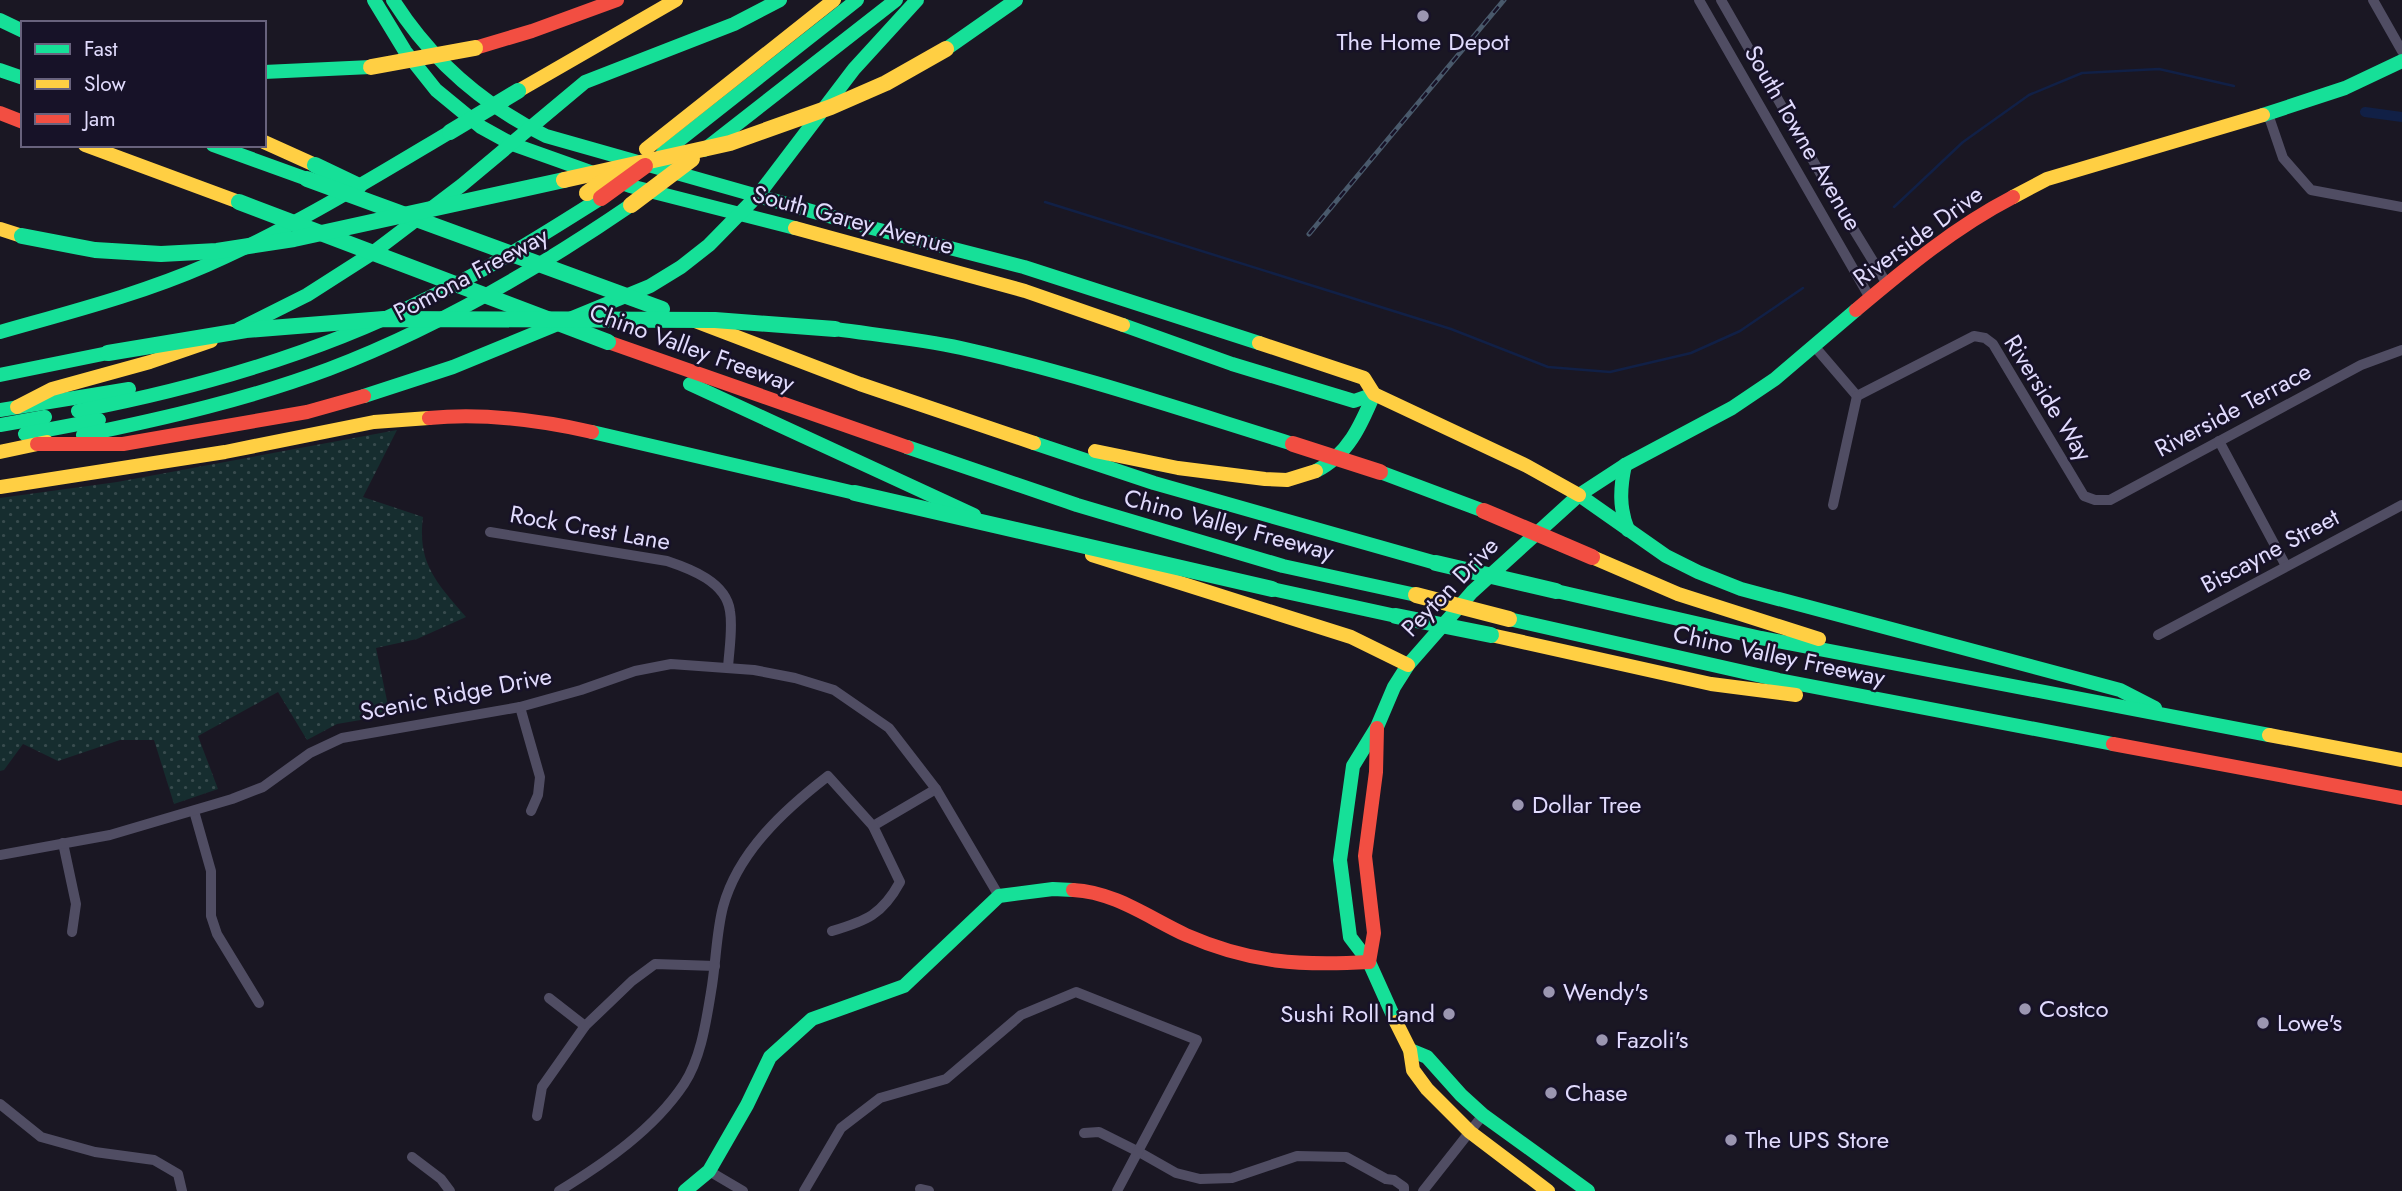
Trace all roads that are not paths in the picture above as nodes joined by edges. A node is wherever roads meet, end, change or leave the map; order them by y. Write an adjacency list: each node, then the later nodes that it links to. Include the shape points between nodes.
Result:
1 (374, 0): 31 (main road, South Garey Avenue, via 436,90 481,127)
2 (393, 0): 28 (main road, South Garey Avenue, via 449,69)
3 (617, 0): 22 (main road, bridge, via 475,48 371,67)
4 (676, 0): 48 (main road, bridge, via 316,211 226,257 128,295)
5 (780, 0): 28 (main road, via 734,24 585,82)
6 (834, 0): 38 (main road, Pomona Freeway, bridge, via 646,149)
7 (857, 0): 35 (main road)
8 (876, 0): 35 (main road)
9 (896, 0): 35 (main road, Pomona Freeway)
10 (917, 0): 39 (main road, via 848,76)
11 (1016, 0): 43 (main road, bridge, via 946,49 886,83 730,143 294,239 217,251 95,250)
12 (1699, 0): 47 (street, South Towne Avenue)
13 (1721, 0): 46 (street, South Towne Avenue)
14 (2373, 0): 19 (street)
15 (0, 20): 17 (main road)
16 (0, 28): 18 (main road)
17 (21, 32)
18 (21, 33)
19 (2402, 51)
20 (2402, 61): 25 (main road, Riverside Drive, via 2345,89)
21 (0, 70): 23 (main road)
22 (266, 72)
23 (21, 77)
24 (0, 113): 26 (main road)
25 (2268, 114): 41 (street, via 2283,158 2311,190); 46 (main road, Riverside Drive, via 2048,179 1985,211)
26 (21, 121)
27 (0, 126): 29 (main road)
28 (529, 129): 31 (main road); 39 (main road, South Garey Avenue)
29 (21, 132)
30 (266, 143): 37 (main road)
31 (512, 144): 42 (main road, South Garey Avenue, via 630,186); 55 (main road, via 399,236 290,305 207,342 52,389)
32 (73, 147): 36 (main road)
33 (90, 147): 36 (main road, Chino Valley Freeway)
34 (219, 147): 37 (main road)
35 (678, 156): 38 (main road, bridge); 40 (main road, Pomona Freeway, bridge)
36 (146, 169): 51 (main road, Chino Valley Freeway, bridge)
37 (311, 172): 58 (main road, Chino Valley Freeway, bridge, via 431,224 860,384)
38 (594, 196): 55 (main road, Pomona Freeway, via 453,273 296,342 178,378); 57 (main road, via 534,242 365,328 181,389)
39 (757, 196): 42 (main road); 44 (main road, South Garey Avenue)
40 (625, 204): 59 (main road, via 452,302 341,351 201,398); 61 (main road, Pomona Freeway, via 578,242 516,280 328,369 186,413)
41 (2402, 207)
42 (743, 214): 45 (main road, South Garey Avenue); 61 (main road, via 710,247 650,286 385,390 273,419 137,442)
43 (0, 229)
44 (914, 239): 45 (main road, via 900,244); 53 (main road, South Garey Avenue, via 1163,310 1364,378)
45 (849, 243): 53 (main road, South Garey Avenue, via 1025,291 1232,365 1354,401)
46 (1887, 284): 47 (main road, Riverside Drive)
47 (1870, 298): 49 (main road, Riverside Drive)
48 (0, 332)
49 (1815, 347): 54 (street); 63 (main road, Riverside Drive, via 1732,408)
50 (2402, 350): 60 (street, Riverside Terrace, via 2361,365)
51 (641, 355): 73 (main road, via 683,381 983,518 1359,640); 76 (main road, Chino Valley Freeway, bridge, via 1148,528 1283,566)
52 (0, 375): 74 (main road, bridge, via 246,330 384,318 701,320 835,329 932,342 1087,381 1380,472 1678,594)
53 (1374, 394): 58 (main road, via 1342,453 1318,470 1290,480 1164,467); 65 (main road, South Garey Avenue)
54 (1857, 396): 66 (street, Riverside Way, via 1974,336 1985,338 1993,344); 67 (street)
55 (17, 407): 56 (main road, Pomona Freeway)
56 (0, 410)
57 (0, 425)
58 (994, 429): 74 (main road, Chino Valley Freeway, bridge, via 1154,483 1436,563 1761,638)
59 (0, 439)
60 (2219, 441): 66 (street, Riverside Terrace, via 2110,500); 71 (street)
61 (37, 444): 62 (main road, Pomona Freeway)
62 (0, 452)
63 (1625, 465): 65 (main road, Riverside Drive); 69 (main road, via 1619,499)
64 (0, 487): 76 (main road, bridge, via 199,456 374,422 452,416 508,419 565,426 1272,589 1711,684)
65 (1579, 495): 69 (main road, South Garey Avenue); 73 (main road, Peyton Drive, via 1472,592)
66 (2084, 496)
67 (1833, 505)
68 (2402, 505): 71 (street, Biscayne Street)
69 (1628, 530): 78 (main road, South Garey Avenue, via 1666,556 1741,589 2120,691)
70 (490, 532): 75 (street, Rock Crest Lane, via 667,561 695,570 720,590 730,610)
71 (2286, 566): 72 (street, Biscayne Street)
72 (2158, 635)
73 (1408, 665): 79 (main road, Peyton Drive)
74 (1904, 665): 78 (main road, Chino Valley Freeway)
75 (728, 668): 77 (street, Scenic Ridge Drive, via 659,666); 81 (street, Scenic Ridge Drive, via 795,678 834,690 889,728)
76 (1907, 706): 82 (main road, Chino Valley Freeway)
77 (520, 707): 83 (street, Scenic Ridge Drive, via 342,738 310,752 262,787); 84 (street, via 540,777)
78 (2175, 718): 80 (main road, Chino Valley Freeway)
79 (1377, 727): 91 (main road, Peyton Drive, via 1365,856 1374,933); 91 (main road, Peyton Drive, via 1353,766 1340,860 1350,937)
80 (2402, 760)
81 (936, 789): 85 (street); 88 (street, Scenic Ridge Drive)
82 (2402, 798)
83 (194, 811): 86 (street, Scenic Ridge Drive); 94 (street, via 211,871 211,916 217,934)
84 (531, 811)
85 (873, 826): 89 (street, via 900,882 890,900 864,922); 92 (street, via 828,776 803,795 769,827 738,871 723,907)
86 (63, 843): 87 (street, Scenic Ridge Drive); 90 (street, via 76,904)
87 (0, 855)
88 (999, 896): 91 (main road, via 1053,889 1093,891 1234,952 1321,965); 104 (main road, via 904,986 812,1019 770,1057)
89 (832, 931)
90 (72, 932)
91 (1369, 962): 96 (main road, Peyton Drive)
92 (715, 966): 95 (street, via 655,964); 108 (street, via 705,1034 685,1083 642,1133)
93 (549, 998): 95 (street)
94 (259, 1003)
95 (584, 1026): 98 (street, via 542,1087)
96 (1410, 1050): 99 (main road, Peyton Drive, via 1427,1057); 100 (main road, Peyton Drive, via 1413,1070)
97 (0, 1104): 106 (street, via 41,1137 94,1152 154,1160 178,1174)
98 (537, 1115)
99 (1483, 1115): 100 (street); 117 (main road, Peyton Drive)
100 (1470, 1132): 115 (street); 116 (main road, Peyton Drive)
101 (1084, 1133): 102 (street, via 1100,1132)
102 (1139, 1152): 105 (street, via 1175,1173 1233,1184 1297,1156 1346,1157); 111 (street, via 1197,1040 1076,992 1021,1015 946,1079 880,1098 841,1128); 112 (street)
103 (412, 1157): 107 (street)
104 (709, 1171): 109 (main road); 110 (street)
105 (1386, 1179): 113 (street); 114 (street, via 1394,1180)
106 (182, 1191)
107 (450, 1191)
108 (559, 1191)
109 (685, 1191)
110 (743, 1191)
111 (804, 1191)
112 (1117, 1191)
113 (1391, 1191)
114 (1404, 1191)
115 (1423, 1191)
116 (1548, 1191)
117 (1588, 1191)

